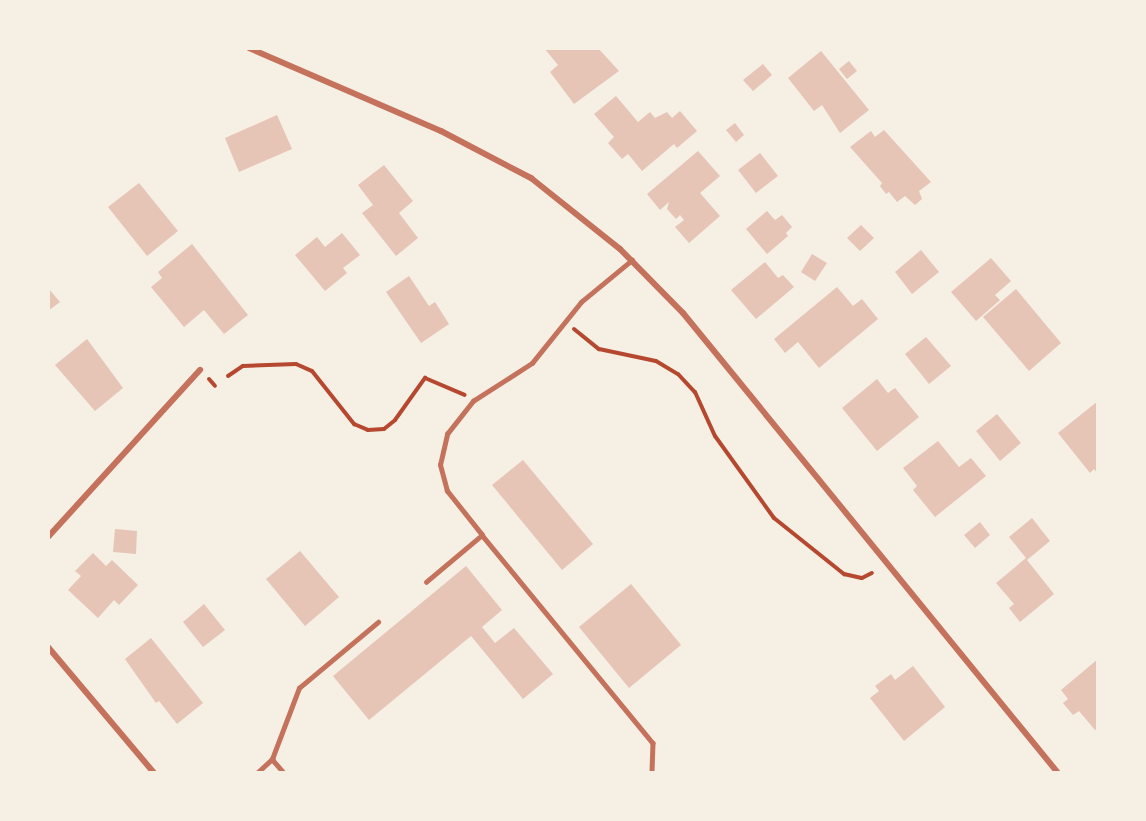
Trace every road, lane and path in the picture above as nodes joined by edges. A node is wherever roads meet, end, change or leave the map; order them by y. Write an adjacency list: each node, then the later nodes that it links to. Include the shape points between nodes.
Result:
1 (249, 48): 2 (street, via 441,131 531,178 581,214)
2 (632, 260): 3 (lane, via 587,295); 18 (street, via 683,313)
3 (566, 320): 6 (lane, via 532,363); 9 (path, via 599,349 656,361 678,374 694,392 715,436 774,518 843,574 862,578)
4 (200, 370): 8 (street)
5 (228, 376): 6 (path, via 243,366 296,364 312,371 354,424 368,430 384,429 395,420 425,378)
6 (474, 400): 7 (lane, via 447,434 440,465 447,491)
7 (482, 535): 10 (lane); 17 (lane, via 653,743)
8 (48, 537)
9 (872, 573)
10 (426, 582)
11 (378, 622): 13 (lane, via 299,688)
12 (48, 647): 14 (street)
13 (272, 759): 15 (lane); 16 (lane)
14 (154, 773)
15 (257, 773)
16 (284, 773)
17 (652, 773)
18 (1058, 773)

